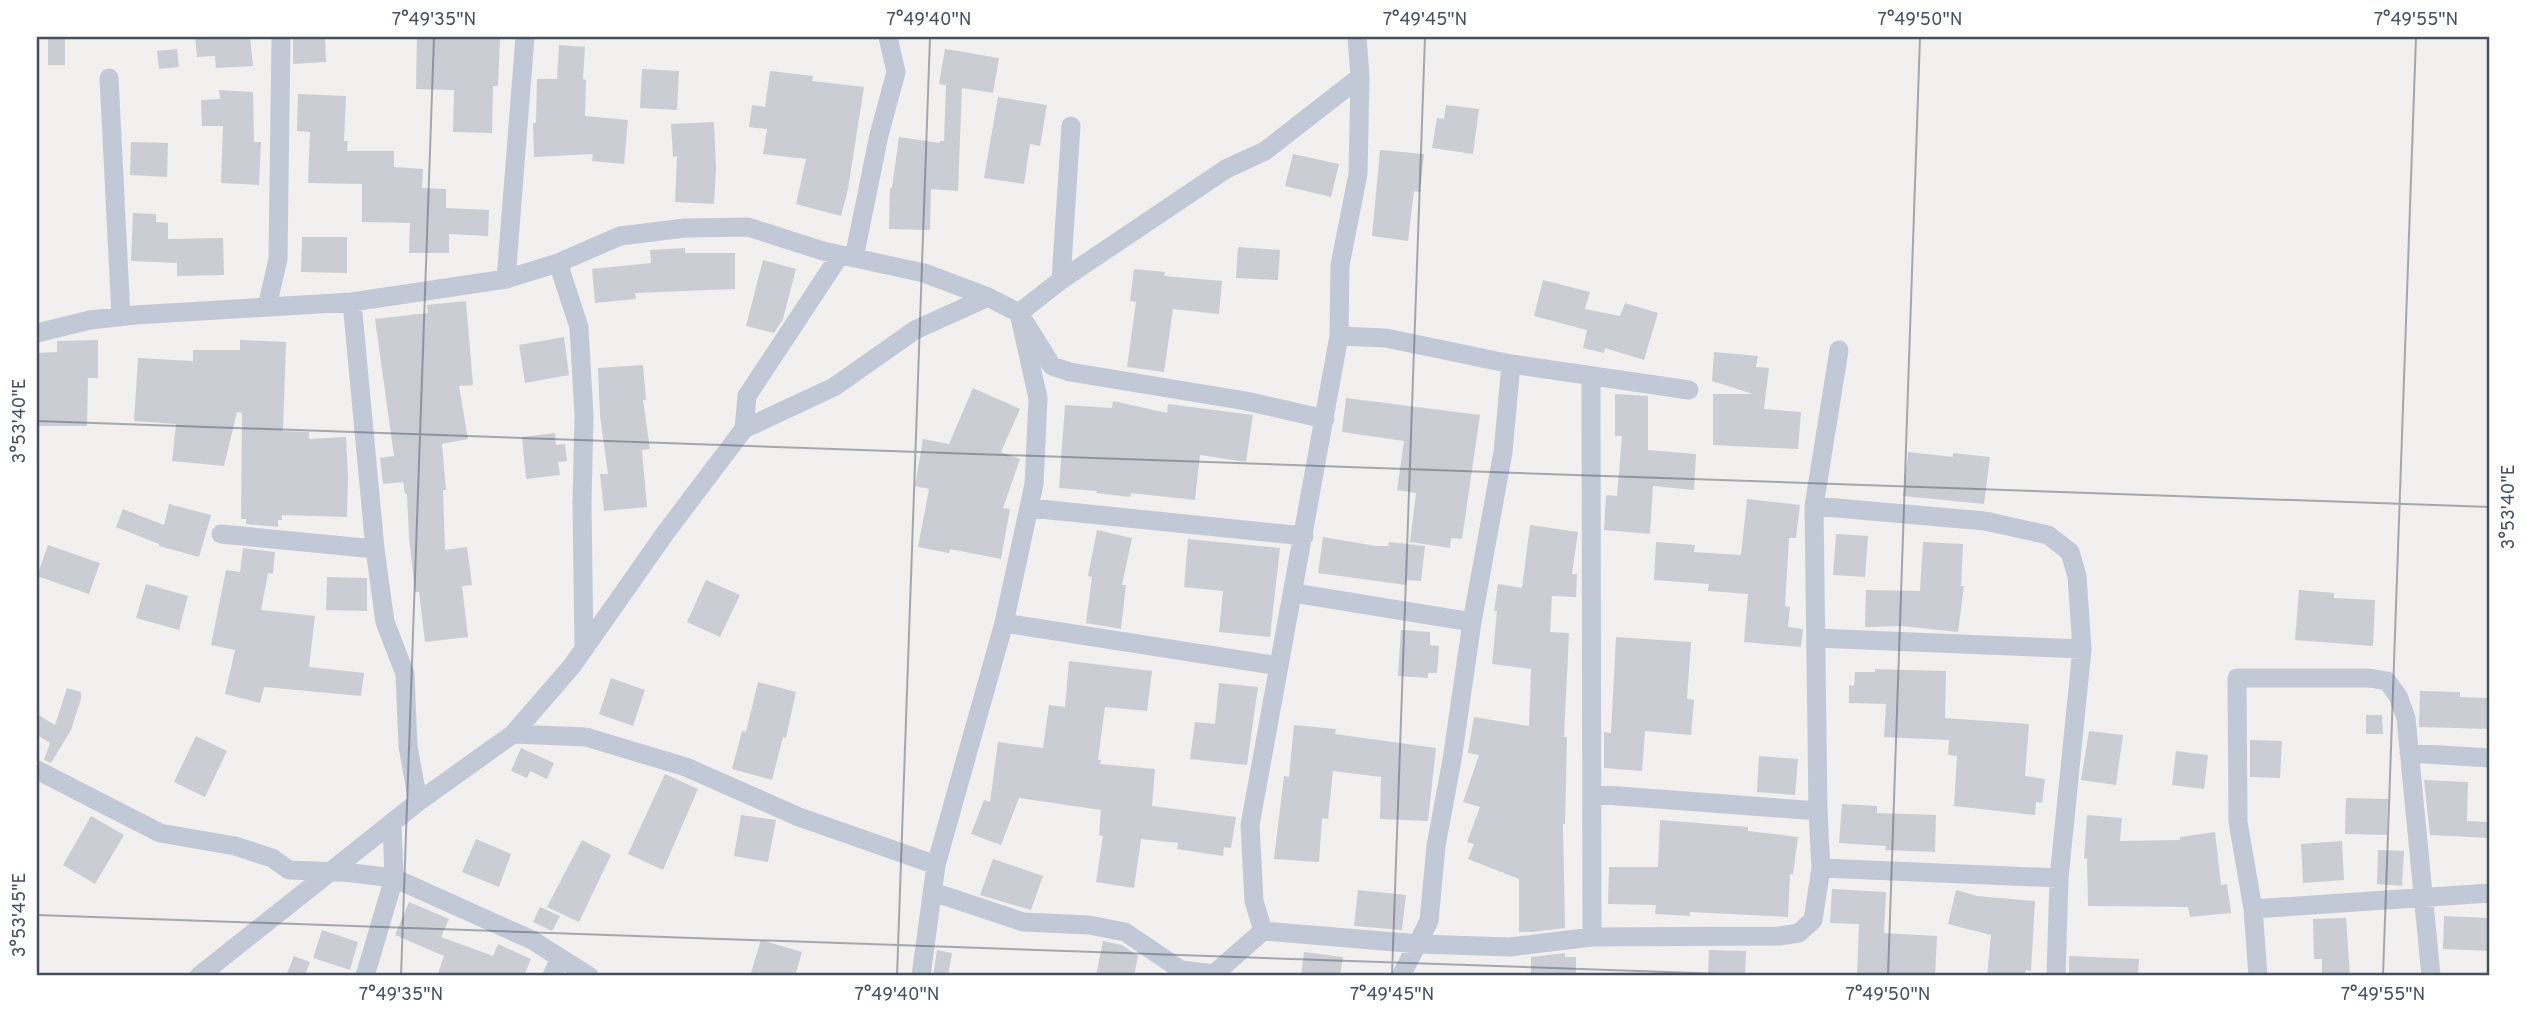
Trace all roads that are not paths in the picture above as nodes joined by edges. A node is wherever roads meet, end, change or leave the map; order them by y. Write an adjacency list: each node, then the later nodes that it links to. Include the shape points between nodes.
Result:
1 (281, 37): 14 (street, via 278,259)
2 (525, 37): 10 (street)
3 (888, 37): 8 (street, via 896,72)
4 (1357, 37): 5 (street)
5 (1360, 77): 11 (street, via 1265,151 1226,169); 18 (street, via 1357,174 1340,265)
6 (109, 78): 16 (street)
7 (1071, 126): 11 (street)
8 (847, 257): 9 (street, via 748,228 685,228 620,236); 12 (street, via 924,274); 24 (street, via 747,396)
9 (558, 263): 10 (street); 34 (street, via 579,327 584,416)
10 (506, 279): 13 (street)
11 (1061, 280): 15 (street)
12 (988, 297): 15 (street); 24 (street, via 915,330 834,387)
13 (352, 302): 14 (street); 29 (street)
14 (267, 307): 16 (street)
15 (1019, 313): 23 (street, via 1052,366); 26 (street, via 1038,398)
16 (121, 317): 17 (street)
17 (37, 332)
18 (1339, 336): 20 (street, via 1386,338); 23 (street)
19 (1839, 349): 25 (street)
20 (1511, 364): 21 (street); 31 (street, via 1503,452)
21 (1591, 376): 22 (street); 41 (street)
22 (1689, 390)
23 (1325, 419): 28 (street)
24 (744, 429): 34 (street)
25 (1814, 506): 33 (street); 35 (street, via 1985,522 2048,536 2070,552 2077,576)
26 (1030, 508): 28 (street); 32 (street)
27 (221, 534): 29 (street)
28 (1304, 536): 30 (street)
29 (375, 549): 42 (street, via 386,622 405,674 408,746)
30 (1294, 593): 31 (street); 36 (street)
31 (1472, 622): 56 (street, via 1436,846 1429,921)
32 (1004, 624): 36 (street); 45 (street)
33 (1816, 638): 35 (street); 43 (street)
34 (584, 648): 37 (street)
35 (2082, 649): 49 (street)
36 (1279, 666): 54 (street, via 1250,825 1254,901)
37 (513, 734): 42 (street); 45 (street, via 586,737 686,767 799,817)
38 (2409, 753): 39 (street); 52 (street); 53 (street, via 2406,718 2399,696 2387,681 2237,678 2238,822)
39 (2490, 758)
40 (37, 770): 47 (street, via 160,833 235,846 272,858 289,870)
41 (1592, 794): 43 (street); 55 (street)
42 (418, 802): 44 (street)
43 (1818, 811): 46 (street)
44 (392, 823): 47 (street); 48 (street)
45 (936, 865): 50 (street)
46 (1821, 868): 49 (street); 55 (street, via 1813,920 1799,933)
47 (332, 872): 48 (street); 58 (street)
48 (394, 878): 57 (street, via 532,940); 59 (street)
49 (2059, 878): 63 (street)
50 (933, 892): 54 (street, via 1023,922 1125,932 1181,971 1214,974); 61 (street)
51 (2490, 893): 52 (street)
52 (2424, 897): 53 (street); 65 (street)
53 (2253, 909): 64 (street)
54 (1263, 931): 56 (street)
55 (1592, 937): 56 (street, via 1510,947)
56 (1419, 944): 62 (street)
57 (556, 967): 60 (street)
58 (199, 976)
59 (365, 976)
60 (589, 976)
61 (921, 976)
62 (1401, 976)
63 (2056, 976)
64 (2258, 976)
65 (2431, 976)

